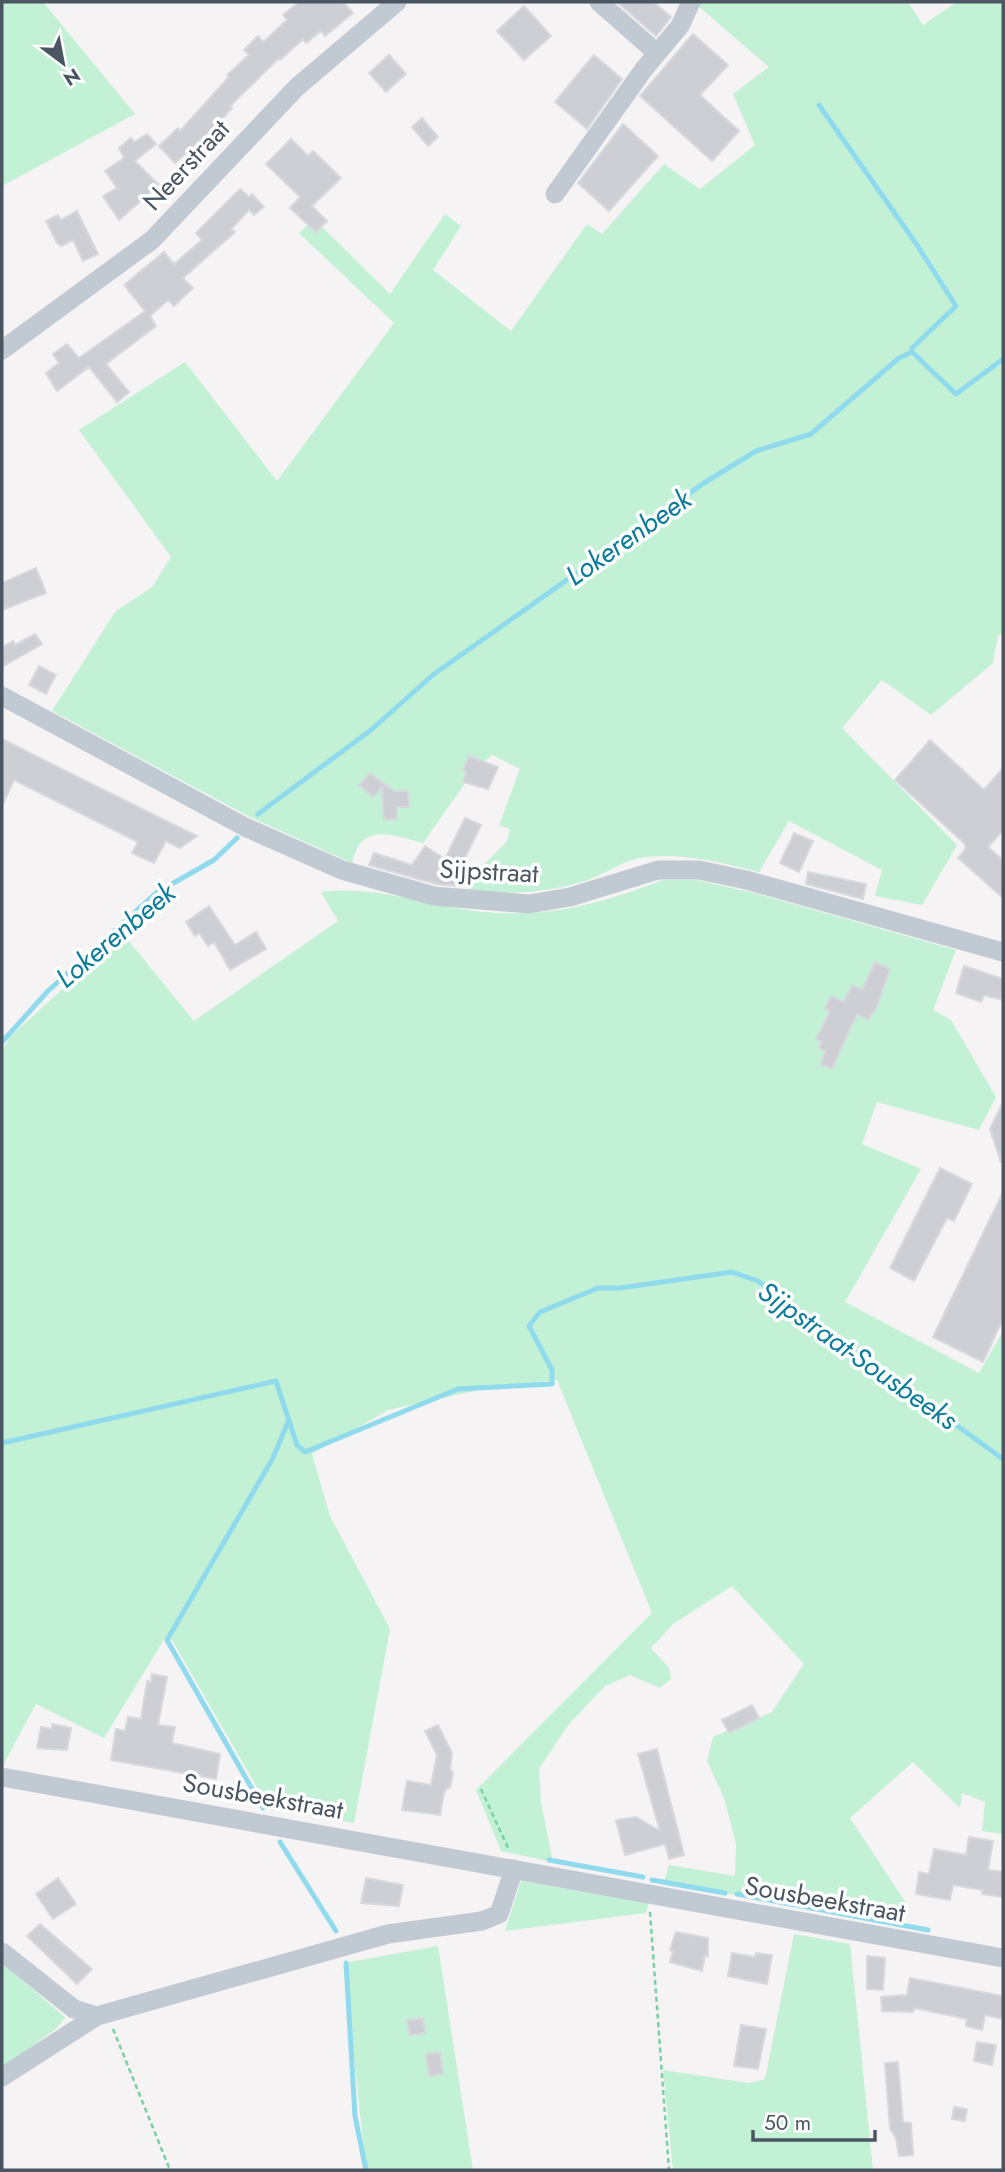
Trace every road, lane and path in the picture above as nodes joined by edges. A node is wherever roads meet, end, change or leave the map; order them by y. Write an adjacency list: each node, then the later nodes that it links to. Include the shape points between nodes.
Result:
1 (397, 2): 6 (street, Neerstraat, via 296,87 152,240)
2 (600, 2): 4 (street)
3 (691, 2): 4 (street, via 680,26)
4 (657, 54): 5 (street)
5 (555, 194)
6 (2, 350)
7 (2, 696): 8 (street, Sijpstraat, via 245,827 342,870 435,897 529,904 570,897 659,870 699,870)
8 (1003, 952)
9 (2, 1777): 11 (street, Sousbeekstraat)
10 (481, 1789): 11 (path)
11 (514, 1868): 12 (street, Sousbeekstraat); 15 (street, via 499,1914 482,1921 388,1934)
12 (650, 1893): 14 (street, Sousbeekstraat); 18 (path)
13 (2, 1952): 15 (street, via 74,2009)
14 (1003, 1958)
15 (101, 2015): 16 (street); 17 (path)
16 (2, 2077)
17 (170, 2170)
18 (668, 2170)

